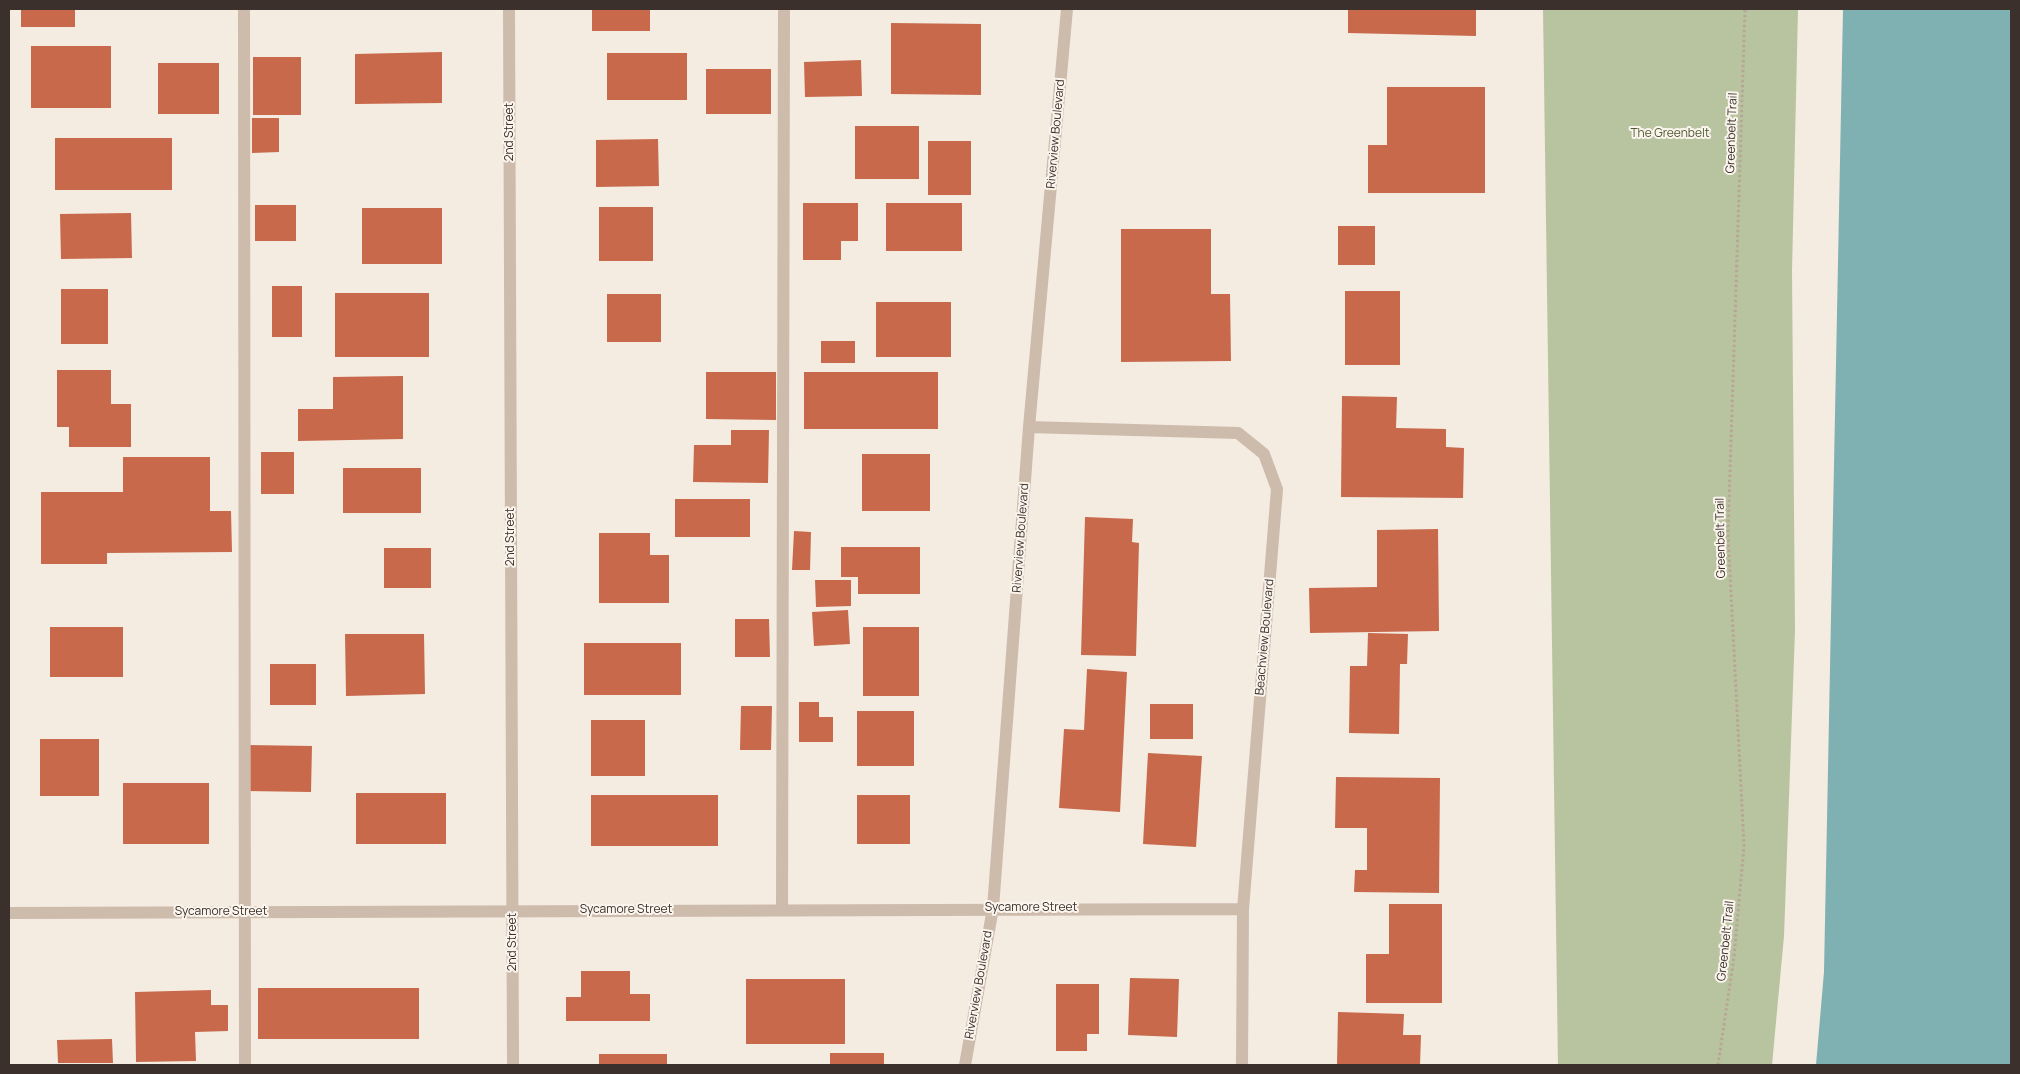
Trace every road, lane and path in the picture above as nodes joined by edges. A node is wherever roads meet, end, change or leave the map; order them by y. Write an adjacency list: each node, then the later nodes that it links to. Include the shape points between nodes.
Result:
1 (244, 9): 11 (street)
2 (509, 9): 10 (street, 2nd Street)
3 (784, 9): 8 (street)
4 (1067, 9): 6 (street, Riverview Boulevard)
5 (1745, 9): 17 (path, Greenbelt Trail, via 1728,534 1744,846 1734,957)
6 (1029, 428): 7 (street, Riverview Boulevard); 9 (street, Beachview Boulevard, via 1238,433 1264,454 1277,489)
7 (993, 908): 8 (street, Sycamore Street); 9 (street, Sycamore Street); 15 (street, Riverview Boulevard)
8 (782, 909): 10 (street, Sycamore Street)
9 (1243, 909): 16 (street, Beachview Boulevard)
10 (513, 911): 11 (street, Sycamore Street); 14 (street, 2nd Street)
11 (244, 912): 12 (street, Sycamore Street); 13 (street)
12 (9, 913)
13 (245, 1065)
14 (513, 1065)
15 (965, 1065)
16 (1242, 1065)
17 (1718, 1065)

